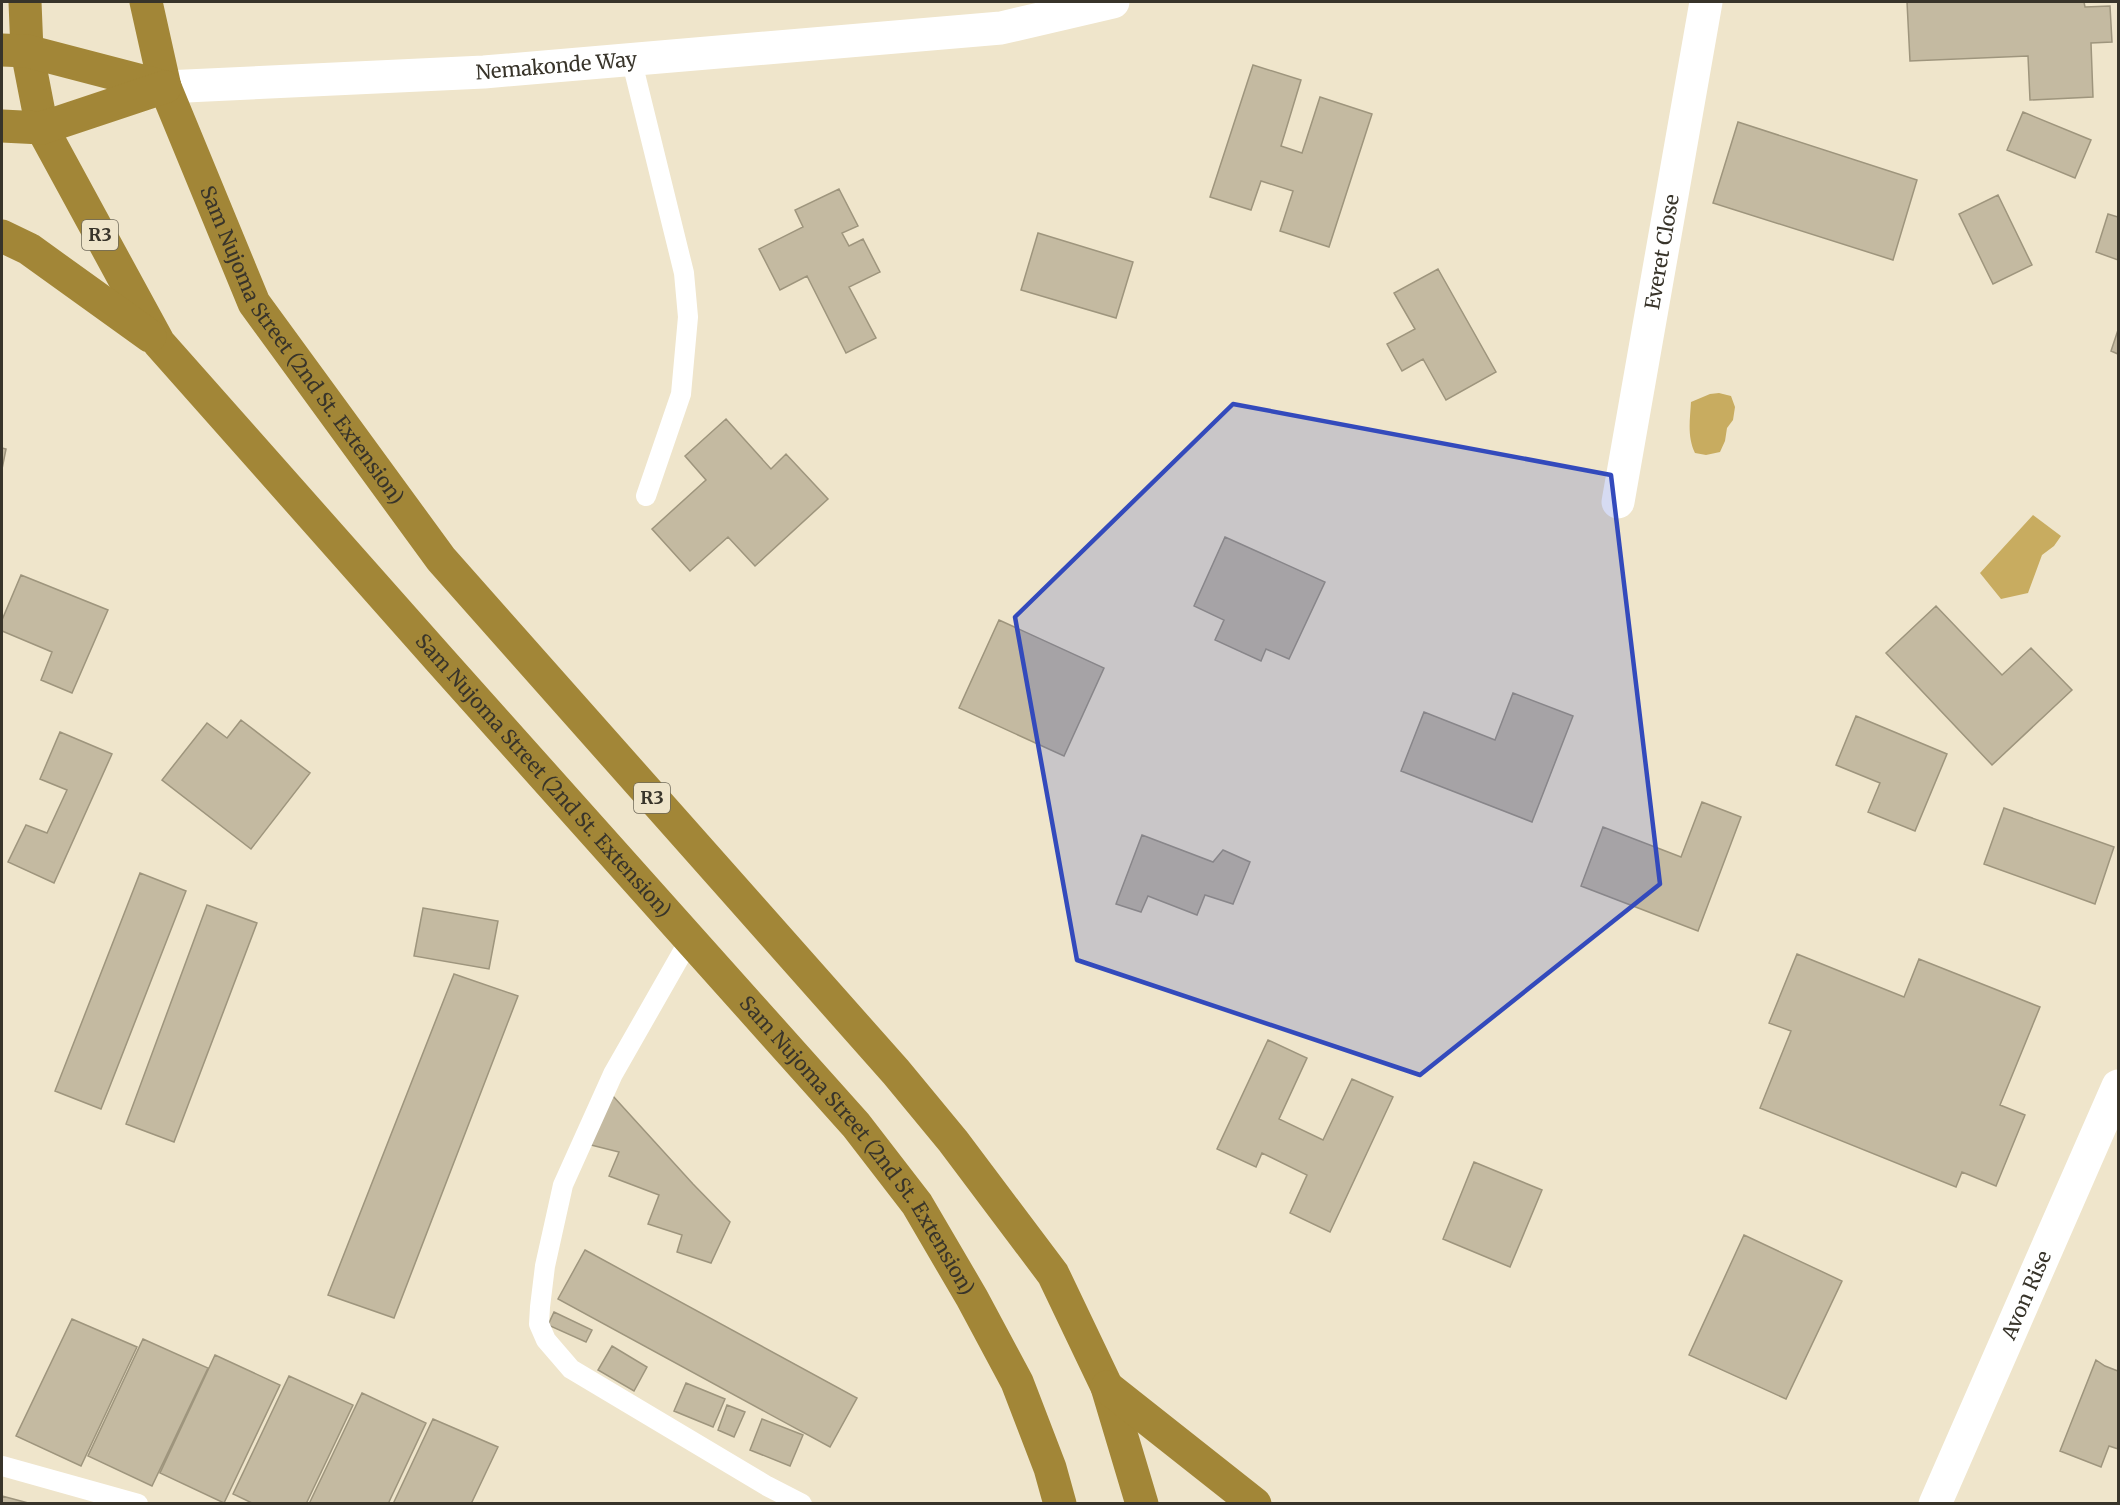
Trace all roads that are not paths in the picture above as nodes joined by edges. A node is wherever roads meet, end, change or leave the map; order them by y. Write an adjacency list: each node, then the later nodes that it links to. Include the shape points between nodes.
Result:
1 (25, 2): 5 (highway, Sam Nujoma Street (2nd St. Extension))
2 (146, 2): 7 (highway, Sam Nujoma Street (2nd St. Extension))
3 (1113, 2): 6 (street, Nemakonde Way, via 1001,28)
4 (1706, 2): 13 (street, Everet Close)
5 (14, 51): 7 (highway); 9 (highway, Sam Nujoma Street (2nd St. Extension) / R3)
6 (631, 58): 7 (street, Nemakonde Way, via 484,72); 12 (lane, via 684,273 688,318 681,394)
7 (165, 87): 9 (highway, Nemakonde Way); 16 (highway, Sam Nujoma Street (2nd St. Extension) / R3, via 254,303 441,559 953,1141 1053,1274)
8 (2, 126): 9 (highway, Nemakonde Way)
9 (42, 128): 11 (highway, Sam Nujoma Street (2nd St. Extension) / R3)
10 (2, 236): 11 (highway, R3, via 29,249)
11 (159, 343): 14 (highway, Sam Nujoma Street (2nd St. Extension) / R3)
12 (646, 496)
13 (1618, 502)
14 (690, 939): 19 (lane, via 613,1074 563,1185 545,1266 539,1324 546,1340 571,1369); 20 (highway, Sam Nujoma Street (2nd St. Extension) / R3, via 856,1125 917,1204 1017,1382)
15 (2118, 1086): 23 (street, Avon Rise)
16 (1107, 1386): 21 (highway, Sam Nujoma Street (2nd St. Extension) / R3); 22 (highway)
17 (2, 1466): 18 (lane)
18 (138, 1503)
19 (802, 1503)
20 (1060, 1503)
21 (1142, 1503)
22 (1255, 1503)
23 (1935, 1503)

